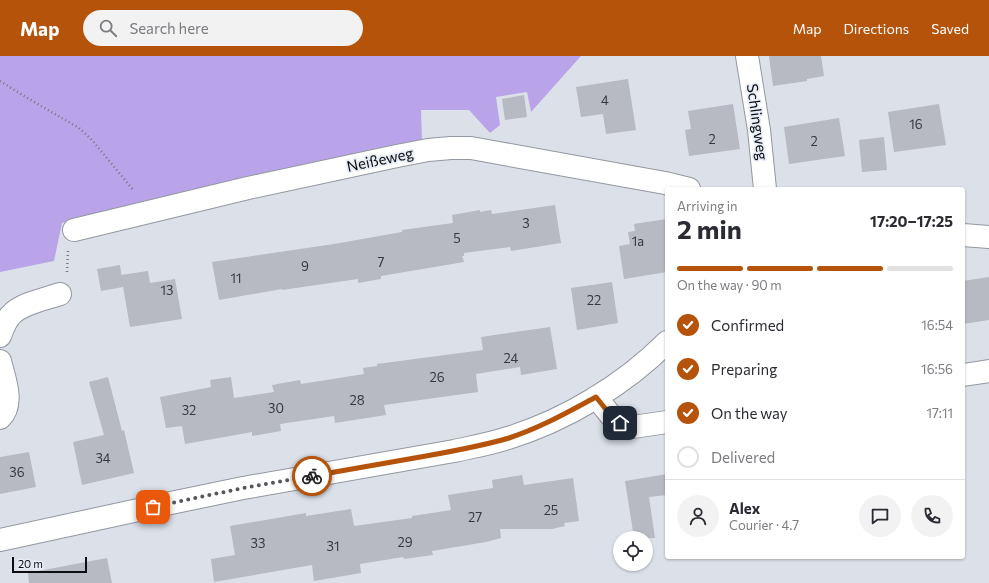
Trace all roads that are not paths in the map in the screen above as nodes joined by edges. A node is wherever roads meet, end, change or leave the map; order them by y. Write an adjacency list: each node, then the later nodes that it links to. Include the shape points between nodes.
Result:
1 (747, 56): 3 (street, Schlingweg)
2 (680, 187): 4 (street, Neißeweg, via 471,148 451,148 397,156 248,188)
3 (765, 187)
4 (74, 230)
5 (965, 235): 6 (street)
6 (989, 238)
7 (60, 294): 8 (street, via 24,306 12,314)
8 (0, 336)
9 (665, 344): 13 (street, via 628,376)
10 (0, 361): 14 (street, via 7,393 7,404)
11 (989, 371): 12 (street)
12 (965, 375)
13 (596, 397): 15 (street, via 612,417 625,426); 16 (street, via 535,428 489,444 236,490)
14 (0, 418)
15 (665, 422)
16 (0, 540)

